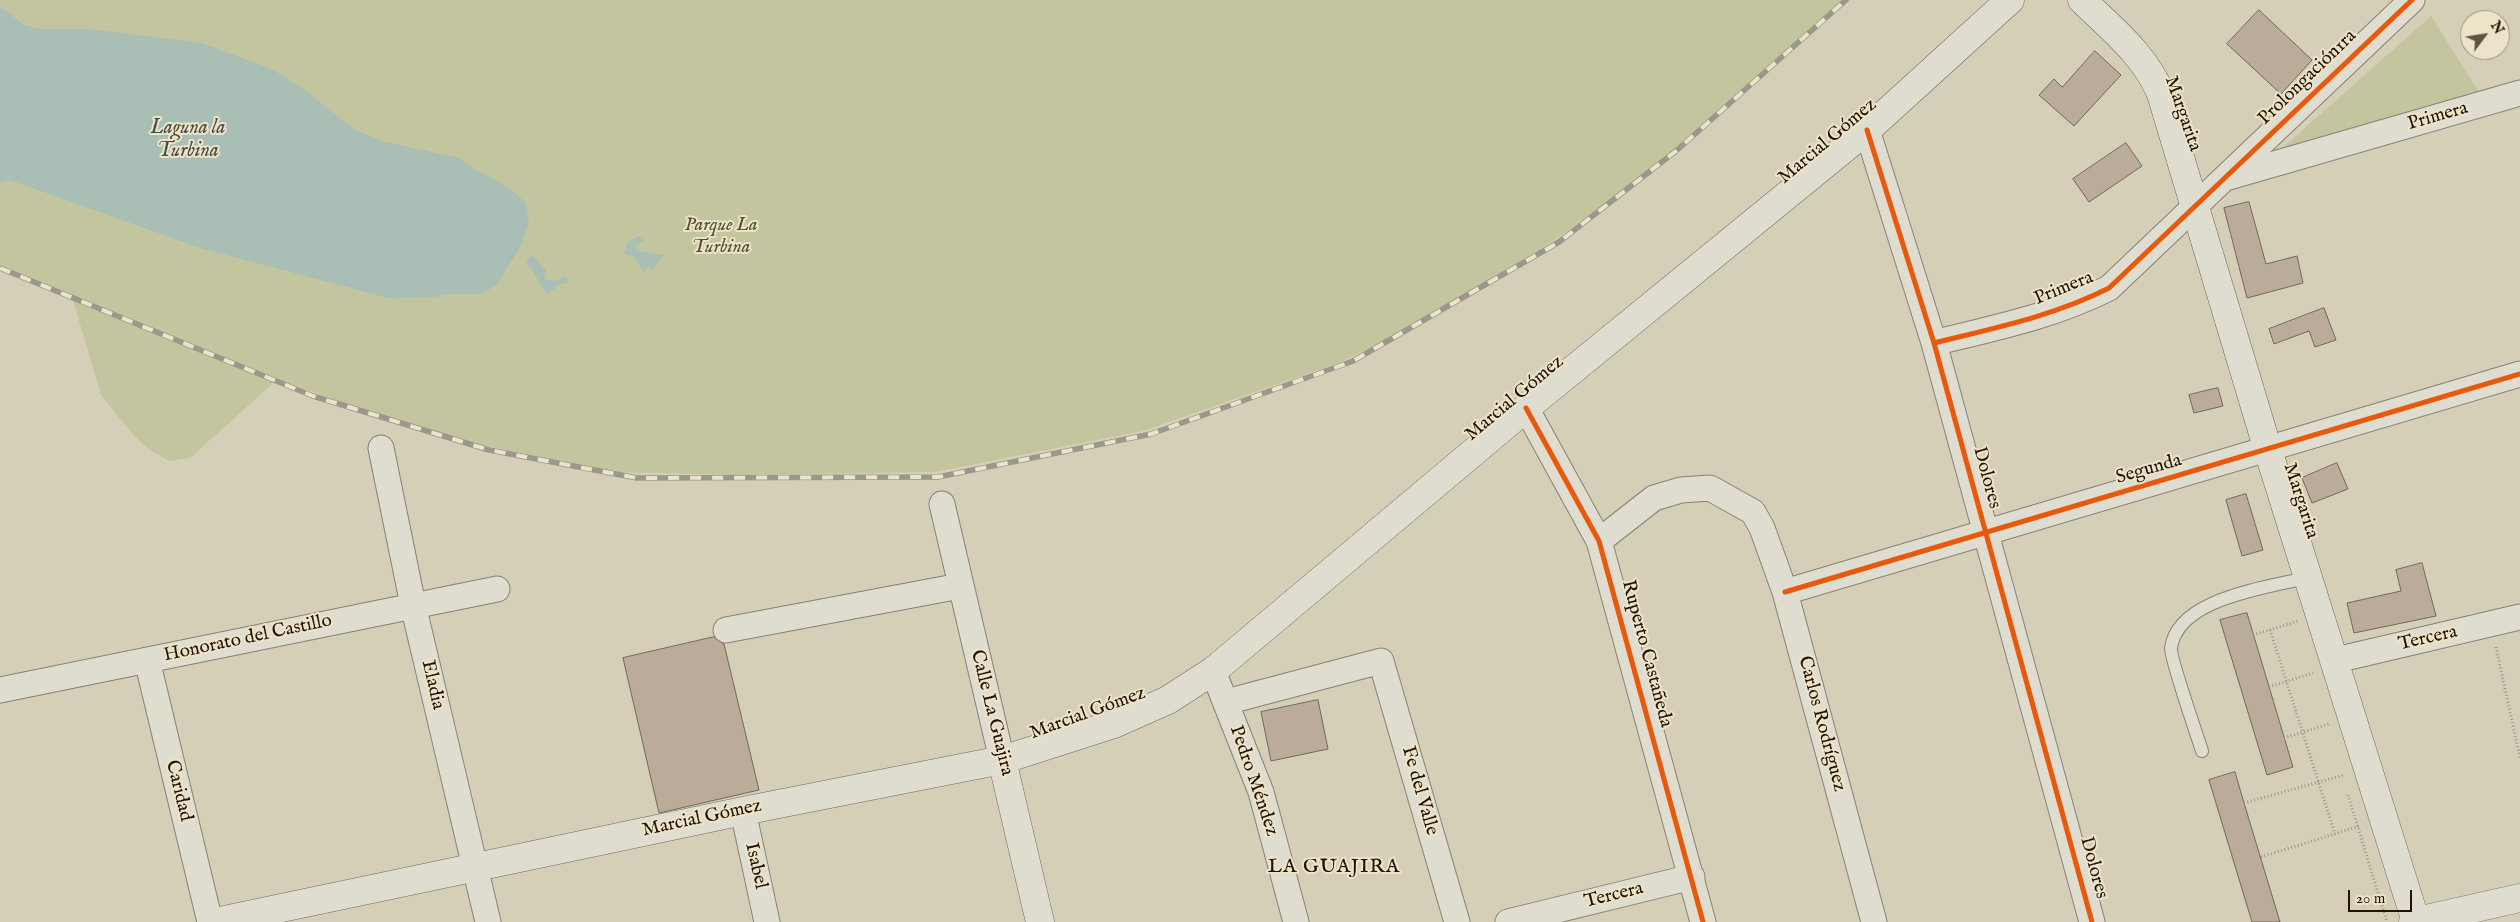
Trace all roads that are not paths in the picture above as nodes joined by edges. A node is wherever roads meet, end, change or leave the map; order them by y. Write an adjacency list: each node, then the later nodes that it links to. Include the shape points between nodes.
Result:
1 (2010, 0): 5 (main road, Marcial Gómez)
2 (2082, 0): 7 (main road, Margarita, via 2130,46 2153,74)
3 (2412, 0): 6 (street, Prolongación1ra)
4 (2520, 93): 6 (street, Primera)
5 (1867, 130): 8 (street, Dolores); 10 (main road, Marcial Gómez)
6 (2224, 179): 7 (street, Primera)
7 (2196, 204): 8 (street, Primera, via 2109,288 2080,303 2039,316); 12 (main road, Margarita)
8 (1934, 343): 14 (street, Dolores)
9 (2520, 374): 12 (street, Segunda)
10 (1526, 408): 15 (street, Ruperto Castañeda); 25 (main road, Marcial Gómez)
11 (381, 448): 20 (street, Eladia)
12 (2268, 450): 14 (street, Segunda); 16 (main road, Margarita)
13 (942, 504): 17 (street, Calle La Guajira)
14 (1985, 534): 19 (street, Segunda); 44 (street, Dolores)
15 (1599, 541): 19 (street, Carlos Rodríguez, via 1654,498 1681,490 1710,488 1753,512); 32 (street, Ruperto Castañeda)
16 (2309, 577): 24 (main road, Margarita); 28 (lane, via 2210,602 2179,625 2170,649)
17 (960, 586): 22 (street); 29 (street, Calle La Guajira)
18 (497, 589): 20 (street, Honorato del Castillo)
19 (1785, 592): 43 (street, Carlos Rodríguez)
20 (413, 605): 23 (street, Honorato del Castillo); 31 (street, Eladia)
21 (2520, 617): 24 (street, Tercera)
22 (726, 630)
23 (146, 660): 26 (street, Honorato del Castillo); 34 (street, Caridad)
24 (2337, 663): 45 (main road, Margarita)
25 (1213, 671): 27 (street, Pedro Méndez); 29 (main road, Marcial Gómez, via 1168,700 1114,724)
26 (0, 690)
27 (1226, 702): 39 (street, Pedro Méndez, via 1261,792); 40 (street, Fe del Valle, via 1380,661)
28 (2202, 751)
29 (1002, 760): 30 (main road, Marcial Gómez); 38 (main road, Calle La Guajira)
30 (742, 811): 31 (main road, Marcial Gómez); 37 (street, Isabel)
31 (475, 866): 35 (main road, Marcial Gómez); 36 (street, Eladia)
32 (1692, 877): 41 (street, Tercera); 42 (street, Ruperto Castañeda)
33 (2520, 898): 45 (main road)
34 (210, 922)
35 (214, 922)
36 (488, 922)
37 (767, 922)
38 (1040, 922)
39 (1296, 922)
40 (1457, 922)
41 (1508, 922)
42 (1703, 922)
43 (1874, 922)
44 (2092, 922)
45 (2415, 922)

